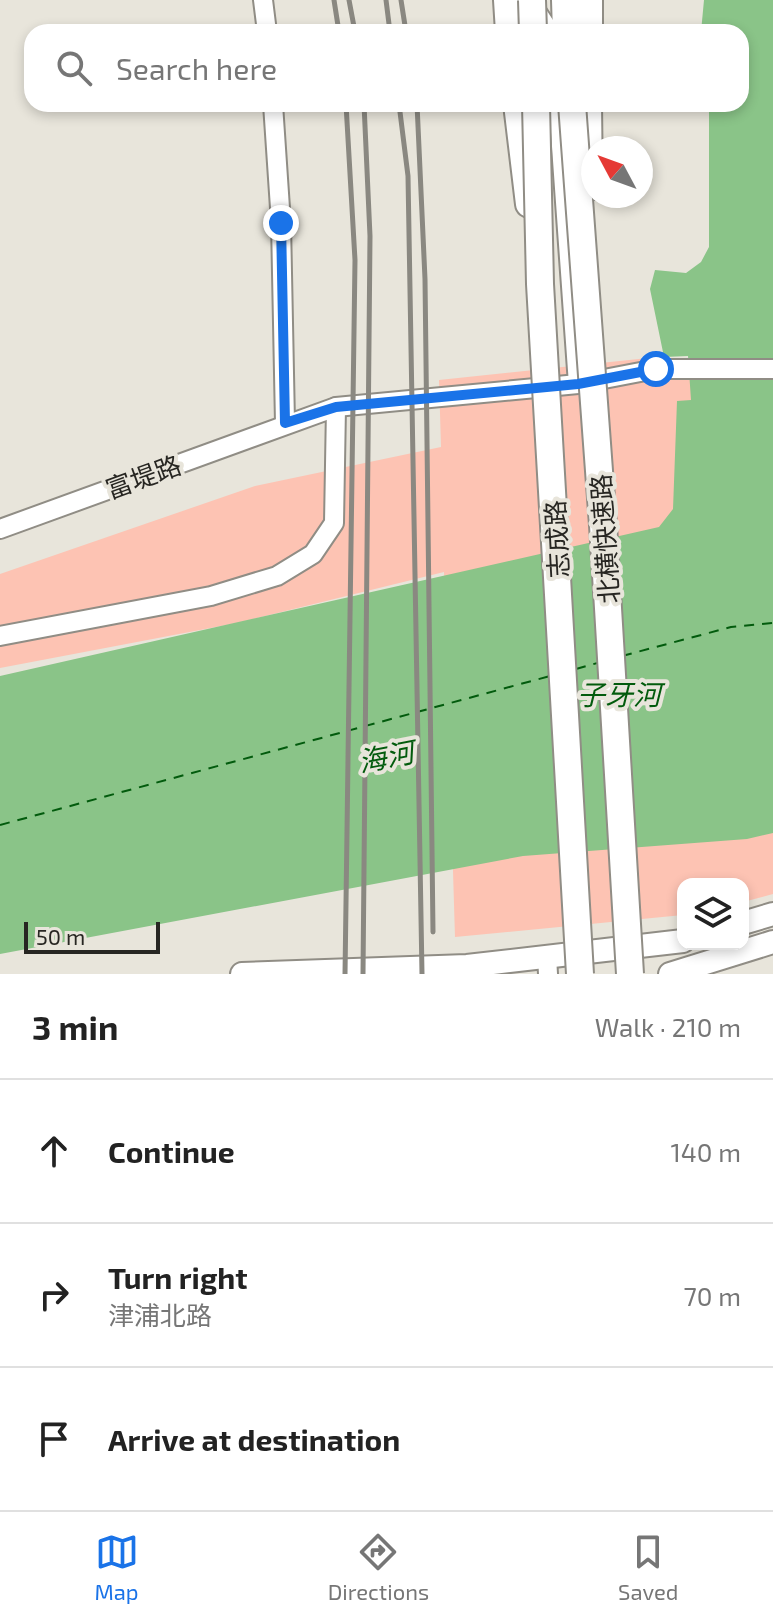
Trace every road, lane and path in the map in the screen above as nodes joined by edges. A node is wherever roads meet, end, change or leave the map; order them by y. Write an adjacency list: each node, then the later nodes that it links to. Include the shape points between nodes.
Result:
1 (263, 0): 6 (street)
2 (507, 0): 7 (highway)
3 (530, 0): 8 (highway, bridge); 9 (street)
4 (565, 0): 10 (highway)
5 (589, 0): 11 (highway)
6 (266, 24)
7 (508, 24)
8 (532, 24)
9 (545, 24)
10 (566, 24)
11 (589, 24)
12 (274, 112): 23 (street)
13 (518, 112): 18 (highway, bridge)
14 (536, 112): 18 (highway, 志成路, bridge)
15 (559, 112): 21 (street)
16 (573, 112): 19 (highway, 北横快速路, bridge)
17 (588, 112): 19 (highway, bridge)
18 (540, 284): 34 (highway, 志成路, bridge)
19 (589, 326): 35 (highway, 北横快速路, bridge)
20 (773, 369): 21 (street, 富堤路, via 656,369)
21 (578, 384): 22 (street, 富堤路)
22 (336, 407): 23 (street, 富堤路); 25 (street, via 334,523 313,554 277,576 211,596)
23 (285, 423): 24 (street, 富堤路)
24 (0, 529)
25 (0, 636)
26 (773, 914): 27 (main road)
27 (749, 921)
28 (773, 942): 32 (main road)
29 (677, 943): 31 (main road)
30 (683, 950): 32 (street)
31 (548, 965): 33 (main road)
32 (682, 973)
33 (242, 974)
34 (580, 974)
35 (630, 974)

